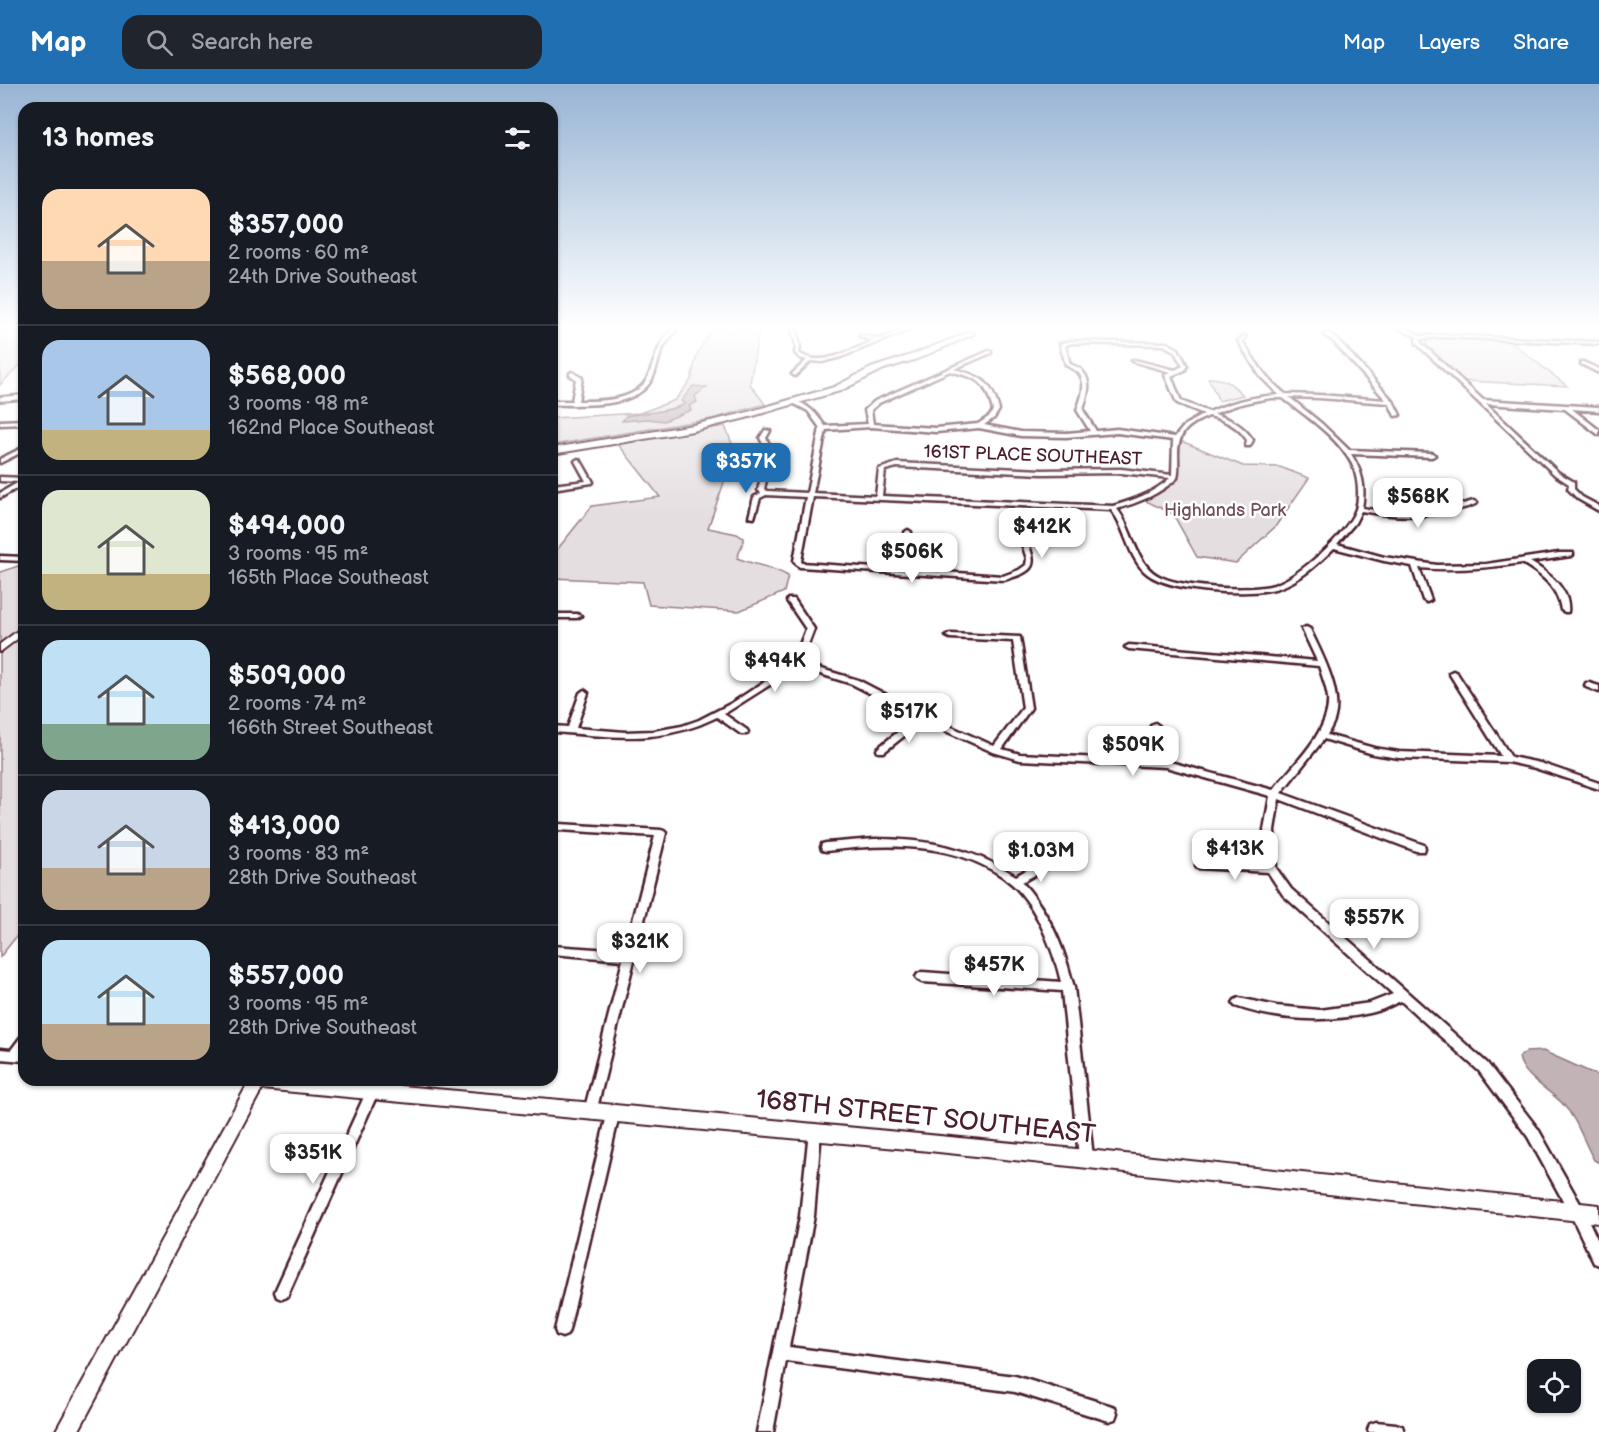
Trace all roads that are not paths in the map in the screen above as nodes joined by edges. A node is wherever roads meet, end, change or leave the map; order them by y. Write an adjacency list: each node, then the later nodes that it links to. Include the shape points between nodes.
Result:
1 (577, 392): 14 (street)
2 (637, 392): 14 (street, via 613,400)
3 (823, 392): 15 (main road)
4 (903, 392): 25 (street, via 868,410)
5 (990, 392): 26 (street, via 996,410)
6 (1086, 392): 29 (street, via 1080,410)
7 (1174, 392): 21 (street, via 1179,402)
8 (1280, 392): 11 (street)
9 (1382, 392): 16 (street)
10 (1471, 392): 17 (street)
11 (1284, 396): 16 (street); 21 (street, via 1243,399); 34 (street)
12 (18, 398): 13 (main road)
13 (0, 399)
14 (575, 402): 18 (street)
15 (795, 402): 27 (street, via 810,410); 33 (main road, via 661,435)
16 (1391, 402): 22 (street)
17 (1482, 402): 19 (street); 51 (street, via 1557,474 1572,483 1571,489 1580,498)
18 (558, 403)
19 (1566, 407): 20 (street); 30 (street)
20 (1599, 409)
21 (1207, 414): 31 (street, via 1187,425); 32 (street, via 1237,425 1246,432)
22 (1397, 415)
23 (0, 423): 24 (street)
24 (18, 423)
25 (871, 425): 26 (street, via 936,430); 27 (street)
26 (979, 426): 29 (street, via 1021,434)
27 (824, 428): 45 (street)
28 (767, 431): 44 (street, via 764,438 770,452)
29 (1093, 431): 31 (street)
30 (1599, 433)
31 (1176, 439): 39 (street)
32 (1248, 445)
33 (558, 450)
34 (1349, 452): 36 (street); 50 (street, via 1360,479)
35 (18, 453): 37 (street)
36 (1432, 455)
37 (0, 461)
38 (578, 461): 43 (street, via 590,482)
39 (1175, 477): 47 (street, 161ST PLACE SOUTHEAST, via 1121,471 888,466 882,469); 49 (street, via 1154,494)
40 (0, 479): 41 (street)
41 (18, 480)
42 (18, 484): 46 (street)
43 (558, 486)
44 (764, 493): 45 (street); 52 (street, via 758,497)
45 (810, 495): 47 (street); 61 (street, via 797,561 800,565)
46 (0, 496)
47 (879, 497): 49 (street)
48 (1474, 503): 50 (street, via 1424,516)
49 (1113, 508): 55 (street, via 1124,521 1138,561 1156,577 1208,588 1277,587 1293,580)
50 (1359, 509): 55 (street)
51 (1599, 509)
52 (752, 517)
53 (908, 531): 61 (street)
54 (1023, 538): 61 (street, via 1029,566 1004,578)
55 (1332, 545): 60 (street)
56 (1571, 554): 59 (street)
57 (0, 558): 58 (street)
58 (18, 559)
59 (1524, 561): 60 (street, via 1473,567); 64 (street, via 1559,590)
60 (1415, 566): 62 (street)
61 (908, 572)
62 (1427, 600)
63 (791, 601): 72 (street, via 810,629)
64 (1565, 610)
65 (558, 616): 66 (street)
66 (577, 616)
67 (1306, 629): 73 (street)
68 (18, 634): 71 (street)
69 (950, 636): 86 (street, via 1017,639 1027,708)
70 (1129, 647): 73 (street)
71 (0, 649)
72 (797, 664): 78 (street); 79 (street, via 855,682)
73 (1322, 664): 84 (street, via 1332,698 1331,717)
74 (1453, 674): 87 (street)
75 (1589, 685): 76 (street)
76 (1599, 689)
77 (584, 693): 82 (street)
78 (718, 714): 82 (street, via 665,733); 83 (street)
79 (922, 717): 85 (street); 86 (street)
80 (1155, 726): 88 (street)
81 (558, 729): 82 (street)
82 (571, 730)
83 (744, 732)
84 (1322, 736): 87 (street, via 1398,755); 90 (street)
85 (880, 750)
86 (996, 750): 88 (street, via 1033,759)
87 (1508, 759): 89 (street)
88 (1166, 764): 90 (street)
89 (1599, 786)
90 (1275, 794): 93 (street); 96 (street, via 1269,830)
91 (559, 827): 99 (street, via 661,833)
92 (826, 847): 97 (street, via 859,842 945,848 974,857)
93 (1419, 848)
94 (1052, 860): 97 (street)
95 (1201, 865): 96 (street)
96 (1272, 868): 102 (street, via 1287,892)
97 (1016, 881): 101 (street, via 1038,912 1057,950)
98 (558, 950): 99 (street)
99 (629, 956): 109 (street)
100 (922, 977): 101 (street)
101 (1068, 987): 112 (street)
102 (1403, 995): 103 (street, via 1371,1008 1320,1015); 113 (street, via 1483,1067 1533,1133)
103 (1239, 1003)
104 (0, 1054): 105 (street)
105 (18, 1055)
106 (252, 1086): 121 (street)
107 (326, 1086): 108 (street, 168TH STREET SOUTHEAST)
108 (373, 1090): 109 (street, 168TH STREET SOUTHEAST); 116 (street)
109 (591, 1108): 110 (street, 168TH STREET SOUTHEAST)
110 (614, 1111): 111 (street, 168TH STREET SOUTHEAST); 117 (street)
111 (815, 1131): 112 (street, 168TH STREET SOUTHEAST); 118 (street, via 807,1216)
112 (1086, 1157): 113 (street, 168TH STREET SOUTHEAST)
113 (1577, 1212): 114 (street, 168TH STREET SOUTHEAST); 115 (street)
114 (1599, 1214)
115 (1599, 1258)
116 (282, 1292)
117 (562, 1330)
118 (781, 1353): 119 (street, via 1015,1384); 122 (street)
119 (1109, 1413)
120 (1376, 1430): 123 (street)
121 (66, 1432)
122 (765, 1432)
123 (1396, 1432)

